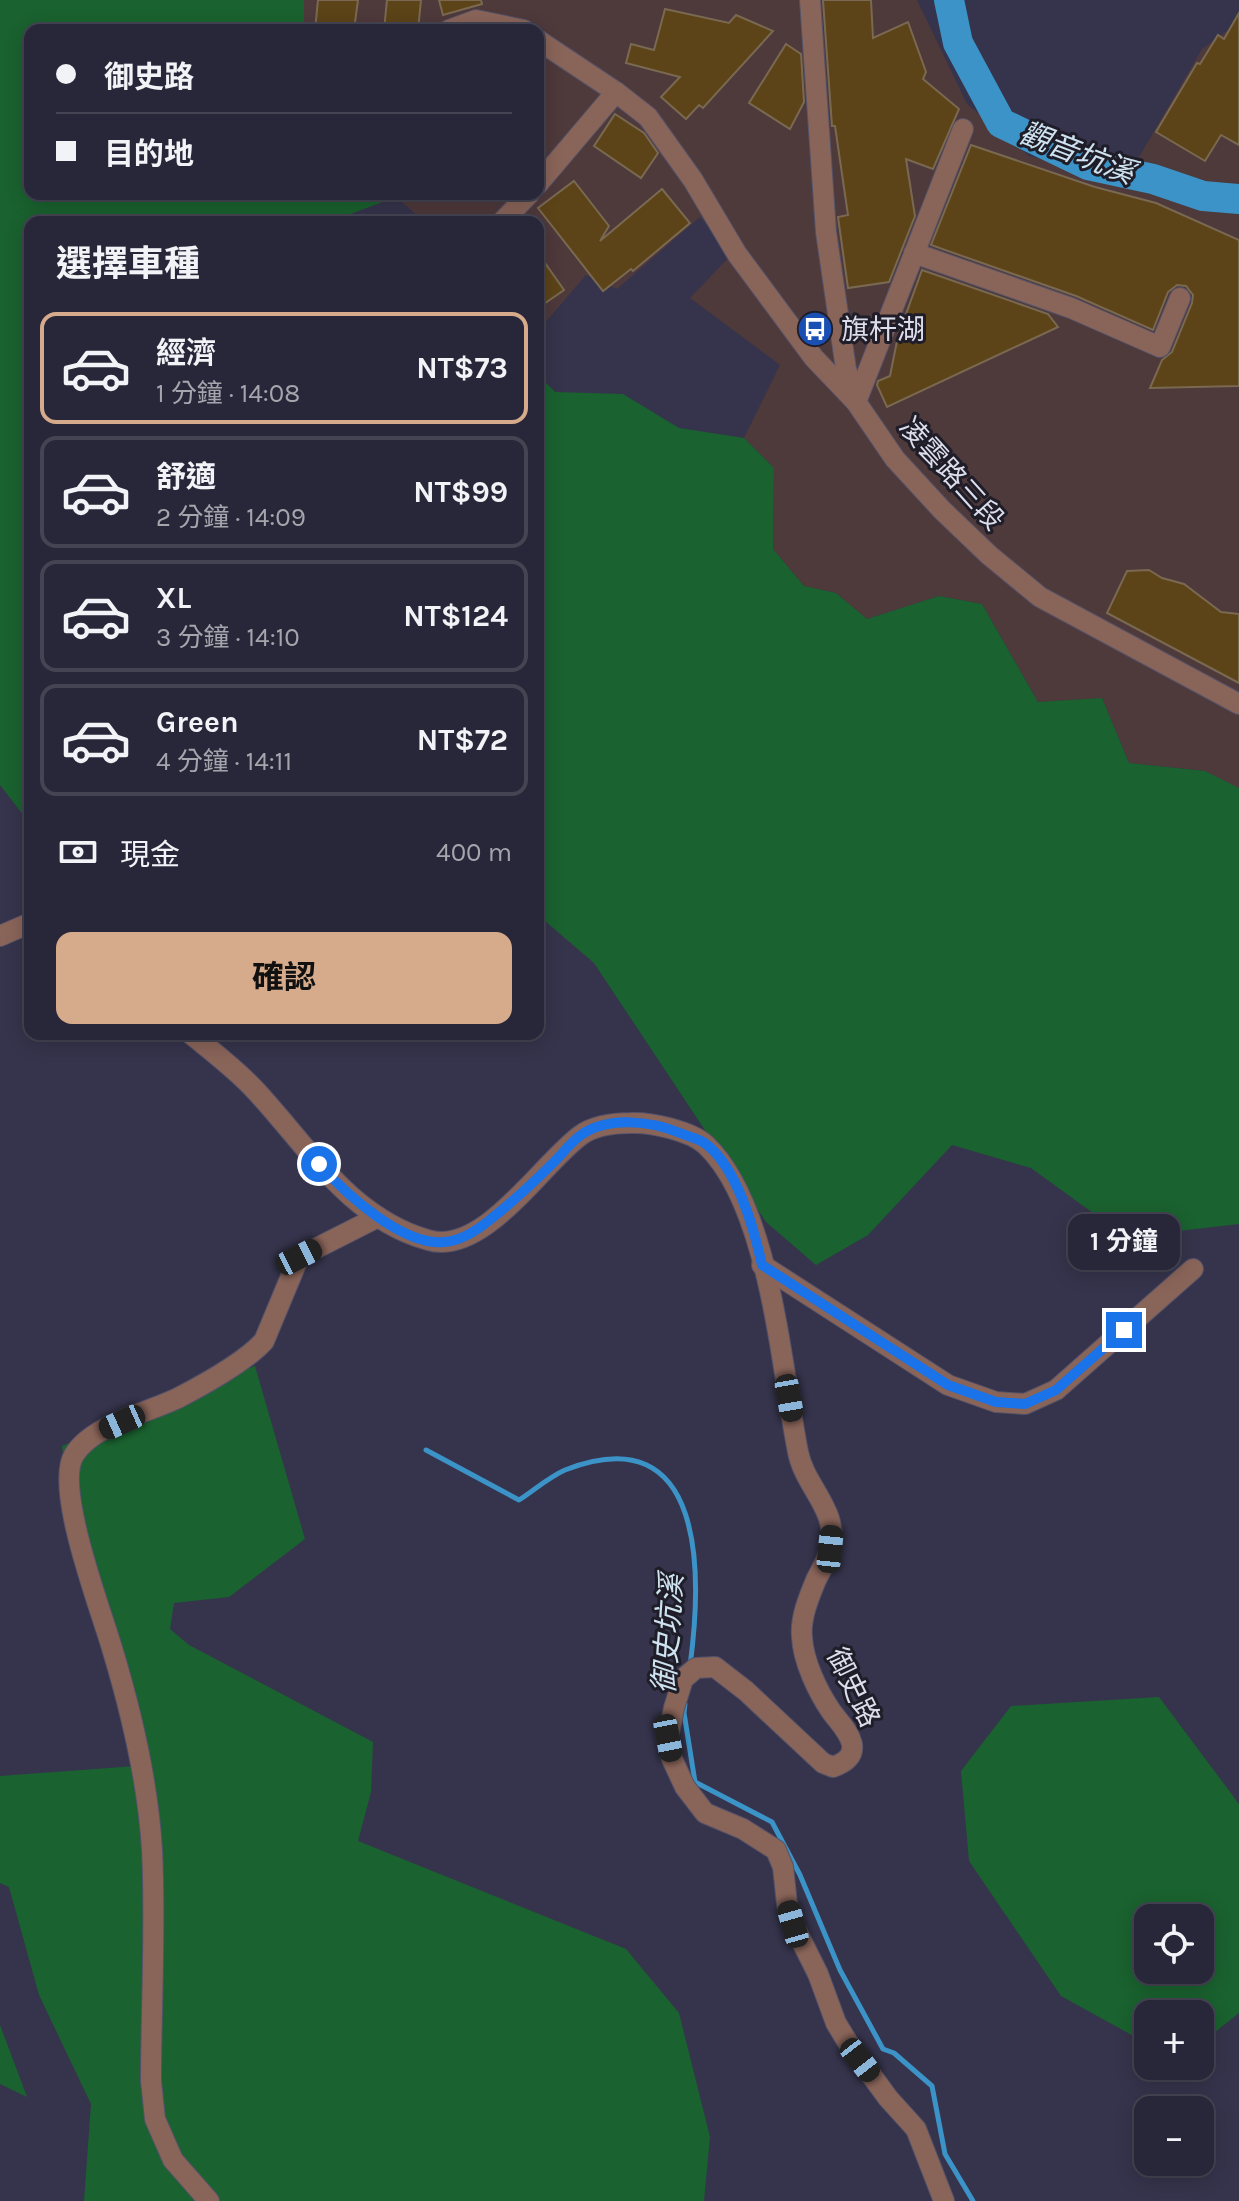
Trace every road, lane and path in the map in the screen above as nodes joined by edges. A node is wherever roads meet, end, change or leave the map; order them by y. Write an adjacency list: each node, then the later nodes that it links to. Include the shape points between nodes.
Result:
1 (810, 0): 12 (street, 凌雲路三段, via 826,232 846,369)
2 (465, 24): 3 (street)
3 (495, 24)
4 (544, 44): 5 (street)
5 (616, 92): 7 (street); 12 (street, via 648,117 737,254 814,358)
6 (963, 129): 10 (street)
7 (544, 177)
8 (523, 200): 9 (street)
9 (508, 216)
10 (914, 253): 11 (street, via 1071,308 1160,347); 12 (street)
11 (1180, 298)
12 (856, 402): 13 (street, 凌雲路三段, via 895,459 942,510 1040,597)
13 (1239, 704)
14 (24, 926): 15 (street)
15 (0, 936)
16 (198, 1040): 17 (street, 御史路, via 254,1088 340,1187)
17 (378, 1217): 18 (street, 御史路, via 431,1241 458,1239 515,1200 581,1135 601,1125 635,1123 666,1127 704,1142 743,1199); 20 (street, via 299,1257 264,1341 254,1352 179,1397 94,1435 74,1454 67,1471 73,1517 130,1707 146,1797 152,1851 155,2119 173,2160)
18 (762, 1265): 19 (street, via 948,1385 996,1402 1025,1404 1056,1390); 21 (street, 御史路, via 802,1472 828,1512 831,1532 830,1549 804,1614 802,1637 808,1663 853,1747 843,1763 823,1763 715,1667 689,1674 674,1708 668,1738 672,1759 705,1813 776,1850 793,1924 836,2023 916,2129)
19 (1193, 1269)
20 (209, 2201)
21 (944, 2201)

